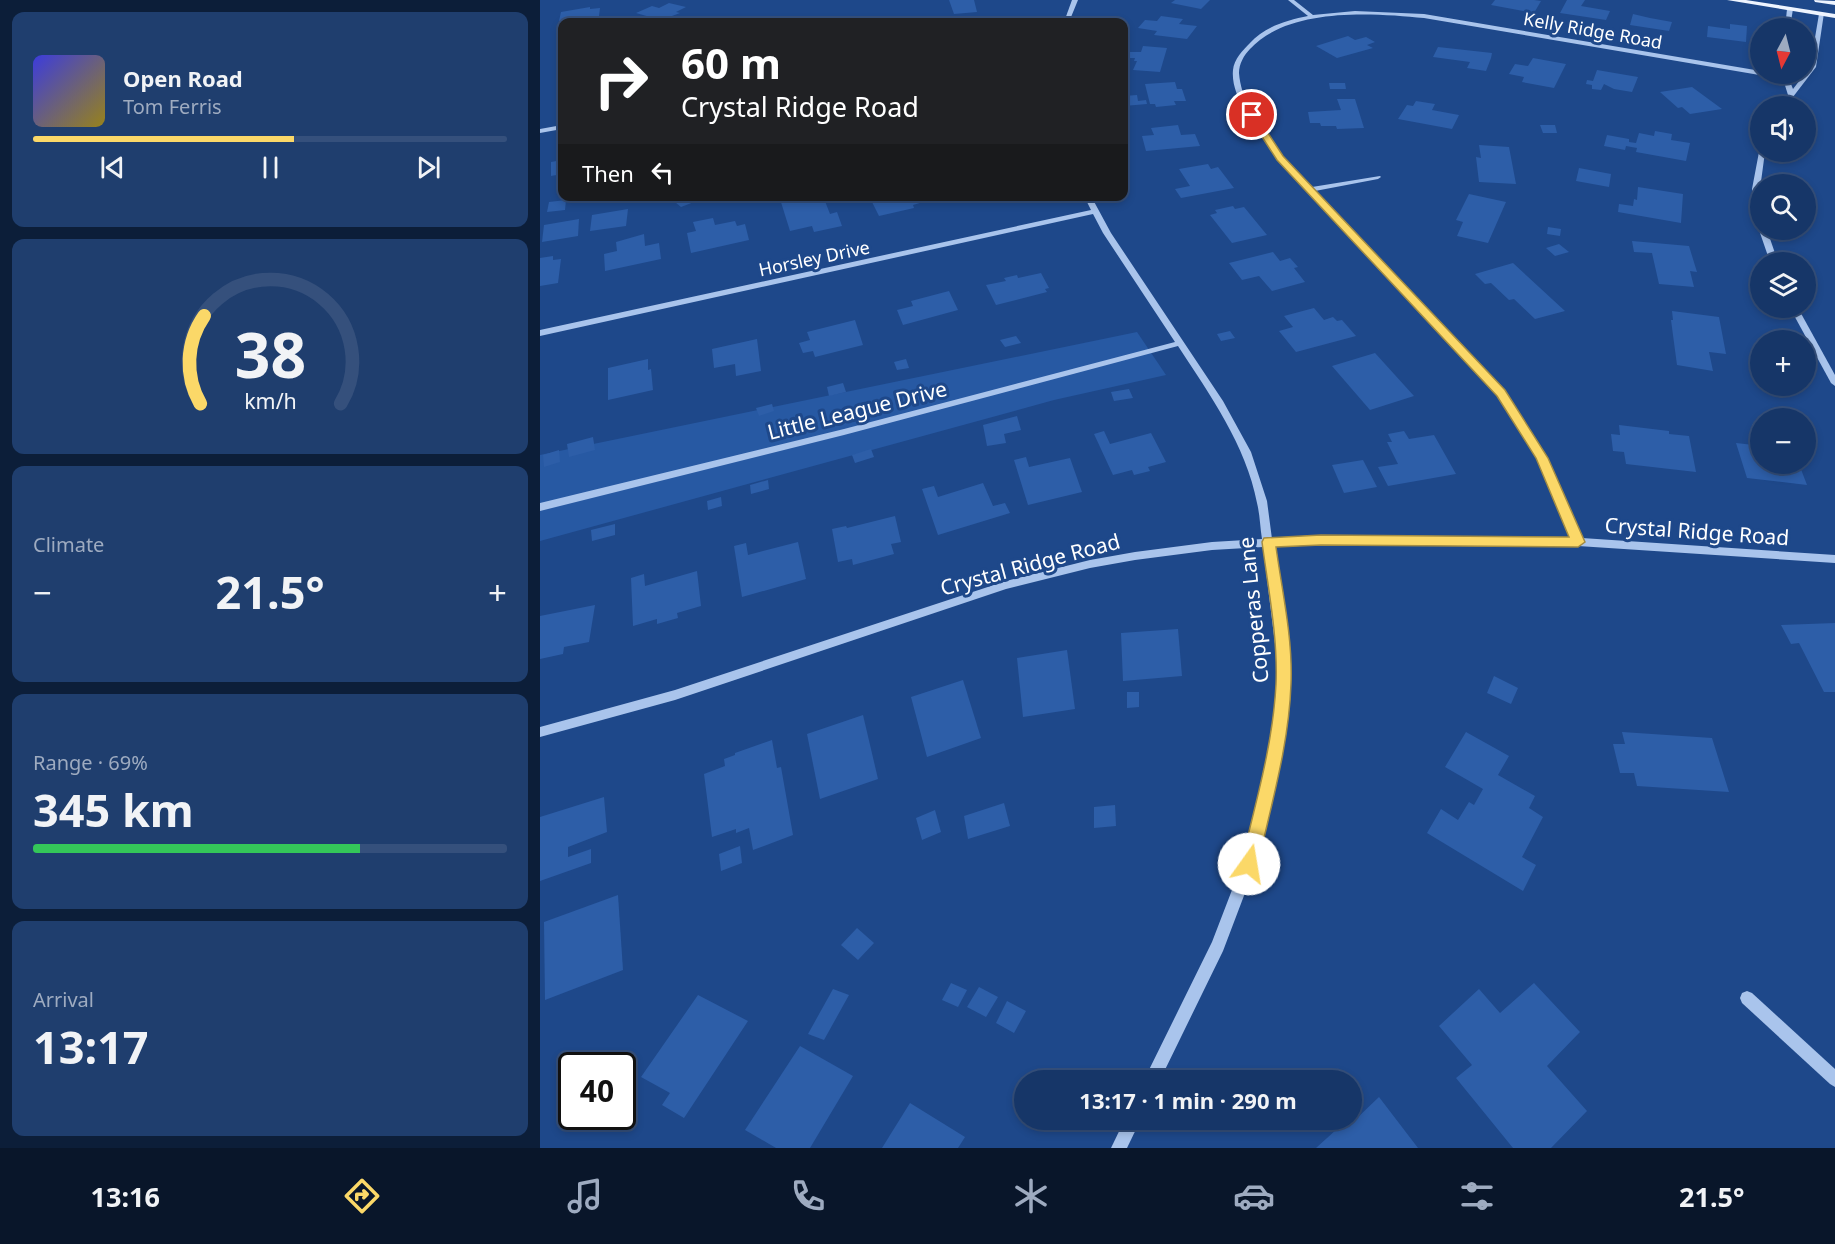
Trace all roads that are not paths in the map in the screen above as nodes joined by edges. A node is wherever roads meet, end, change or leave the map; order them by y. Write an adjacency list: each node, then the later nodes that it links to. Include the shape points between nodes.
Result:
1 (1075, 0): 9 (street)
2 (1291, 0): 10 (street)
3 (1731, 0): 6 (main road)
4 (1818, 0): 5 (main road)
5 (1835, 3)
6 (1790, 9): 7 (main road); 11 (street)
7 (1822, 14): 8 (main road); 14 (street, via 1813,67)
8 (1835, 16)
9 (1068, 18)
10 (1312, 18): 12 (street, Kelly Ridge Road, via 1372,12 1424,16); 18 (street, Kelly Ridge Road, via 1289,23 1260,37 1248,46 1236,73 1265,137)
11 (1789, 18)
12 (1750, 71)
13 (1787, 84): 14 (street)
14 (1791, 94)
15 (558, 128): 16 (street)
16 (540, 131)
17 (1378, 177): 18 (street)
18 (1309, 190): 27 (street, Kelly Ridge Road, via 1501,393 1542,458)
19 (1090, 201): 20 (street, Copperas Lane)
20 (1095, 211): 22 (street, Horsley Drive); 23 (street, Copperas Lane)
21 (1799, 318): 24 (street)
22 (540, 333)
23 (1181, 343): 25 (street, Little League Drive); 26 (street, Copperas Lane, via 1246,452 1262,501)
24 (1835, 383)
25 (540, 507)
26 (1269, 542): 27 (street, Crystal Ridge Road); 29 (street, Crystal Ridge Road, via 1136,556 1006,585 675,695); 31 (street, Copperas Lane, via 1283,673 1276,750 1249,864 1218,946)
27 (1578, 542): 28 (street, Crystal Ridge Road)
28 (1835, 559)
29 (540, 732)
30 (1747, 998): 32 (street)
31 (1157, 1070)
32 (1835, 1079)
33 (1128, 1130): 34 (street)
34 (1119, 1148)

